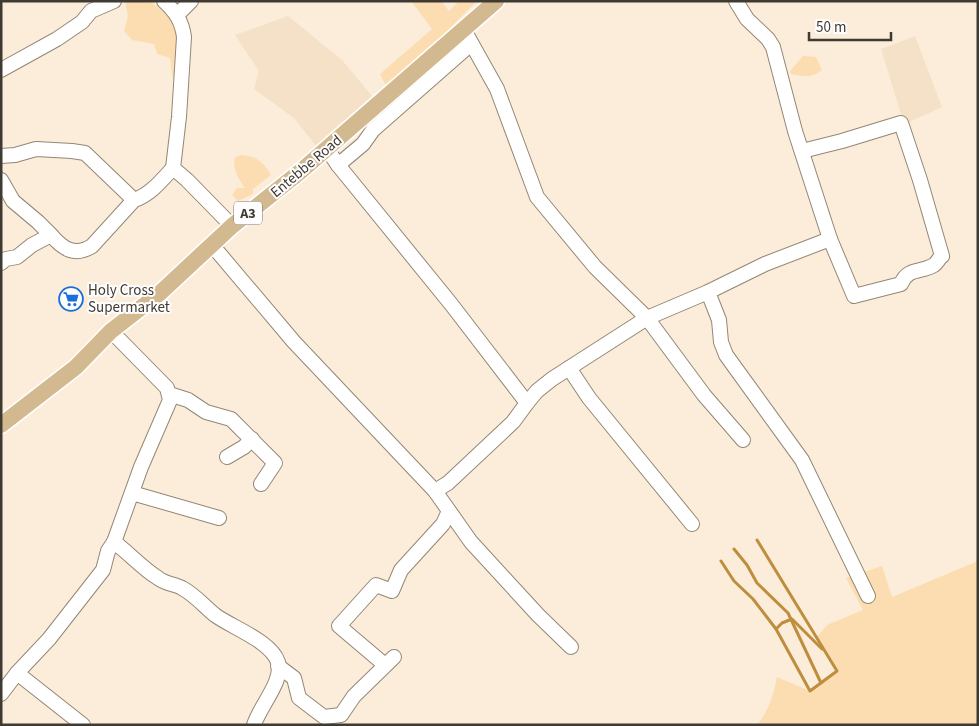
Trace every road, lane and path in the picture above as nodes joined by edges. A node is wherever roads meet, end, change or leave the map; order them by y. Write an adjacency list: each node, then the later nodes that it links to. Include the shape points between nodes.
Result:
1 (114, 1): 8 (street, via 91,11 82,22 57,39)
2 (164, 1): 6 (street)
3 (191, 1): 6 (street)
4 (496, 1): 7 (main road, Entebbe Road / A3)
5 (736, 1): 11 (street, via 747,19 773,47)
6 (177, 15): 14 (street, via 183,28 184,48)
7 (467, 37): 9 (main road, Entebbe Road / A3); 23 (street, via 500,96 537,197 595,267)
8 (1, 70)
9 (368, 123): 10 (main road, Entebbe Road / A3); 13 (street, via 363,144)
10 (327, 149): 13 (street); 17 (main road, Entebbe Road / A3)
11 (802, 151): 19 (street); 19 (street, via 900,123 942,256 934,264 909,273 901,284 854,296)
12 (1, 156): 16 (street, via 36,149 85,153)
13 (338, 165): 27 (street)
14 (173, 168): 16 (street, via 151,190); 17 (street)
15 (1, 180): 18 (street, via 13,201)
16 (134, 200): 18 (street, via 92,246 81,252 72,251)
17 (232, 226): 20 (main road, Entebbe Road / A3)
18 (51, 235): 21 (street, via 17,257)
19 (830, 239): 22 (street, via 765,264)
20 (212, 245): 24 (main road, Entebbe Road / A3, via 160,293); 33 (street, via 294,342)
21 (1, 262)
22 (708, 292): 23 (street); 39 (street, via 719,320 726,355 802,460)
23 (647, 318): 25 (street); 30 (street, via 704,395)
24 (111, 331): 26 (street); 28 (main road, Entebbe Road / A3, via 76,367)
25 (569, 368): 27 (street, via 537,391); 37 (street, via 588,398)
26 (170, 394): 29 (street, via 188,400 206,412 231,419); 34 (street)
27 (527, 403): 33 (street, via 513,422 448,483)
28 (1, 425)
29 (252, 439): 31 (street); 32 (street, via 274,463)
30 (743, 440)
31 (227, 457)
32 (262, 484)
33 (435, 491): 35 (street)
34 (132, 493): 36 (street); 38 (street)
35 (449, 511): 40 (street, via 472,542); 41 (street, via 443,524 401,570 392,591 376,585 339,626 390,661 354,696 341,715 324,717 299,698 294,678)
36 (219, 518)
37 (692, 524)
38 (114, 542): 41 (street, via 158,579 180,587 216,616 255,638 273,653); 42 (street, via 103,570 49,639)
39 (868, 596)
40 (571, 647)
41 (278, 666): 45 (street, via 273,687)
42 (17, 673): 43 (street); 44 (street)
43 (1, 694)
44 (83, 725)
45 (254, 725)

